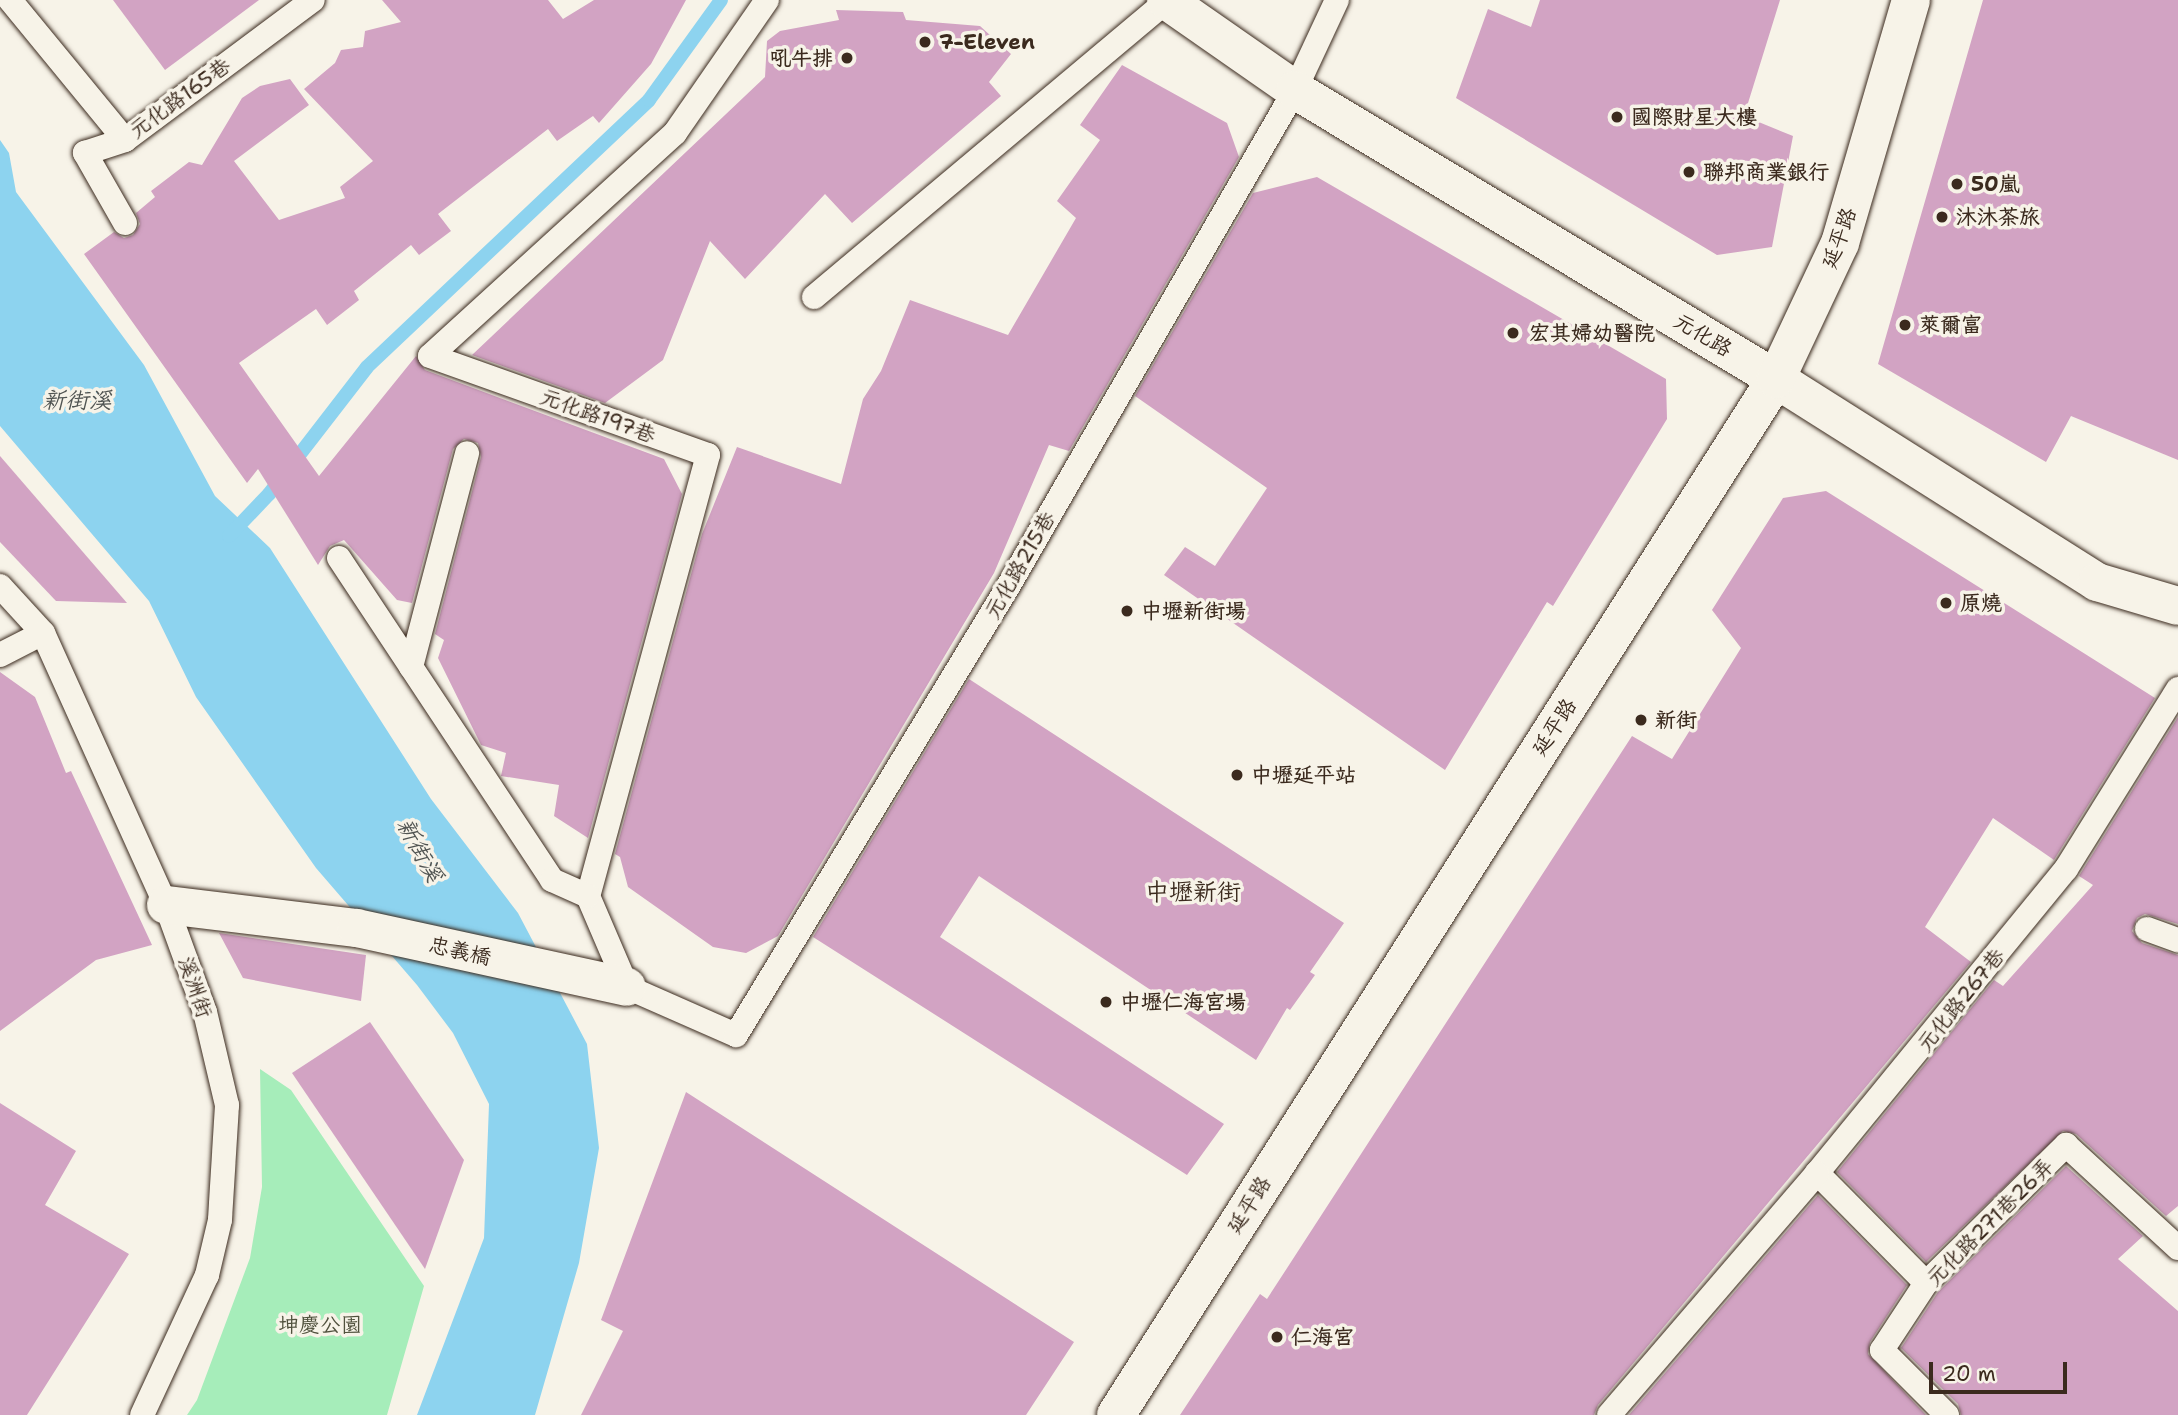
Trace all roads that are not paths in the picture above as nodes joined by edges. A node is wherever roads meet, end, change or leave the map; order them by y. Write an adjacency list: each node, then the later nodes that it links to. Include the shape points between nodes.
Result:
1 (10, 0): 8 (lane, 元化路165巷)
2 (313, 0): 8 (lane, 元化路165巷)
3 (767, 0): 20 (lane, 元化路197巷, via 675,133 430,356 708,455)
4 (1166, 0): 7 (street, 元化路); 10 (lane)
5 (1337, 0): 7 (lane, 元化路215巷)
6 (1911, 0): 11 (street, 延平路, via 1840,243)
7 (1295, 90): 11 (street, 元化路); 24 (lane, 元化路215巷, via 1009,584 736,1035)
8 (125, 140): 9 (lane, via 85,153)
9 (125, 223)
10 (814, 297)
11 (1776, 379): 15 (street, 元化路, via 2097,582); 29 (street, 延平路)
12 (467, 453): 18 (lane)
13 (339, 558): 18 (lane)
14 (0, 586): 16 (lane, 溪洲街)
15 (2178, 606)
16 (43, 634): 17 (lane); 21 (lane, 溪洲街)
17 (0, 655)
18 (411, 667): 20 (lane, via 552,880)
19 (2178, 690): 25 (lane, 元化路267巷, via 2066,869)
20 (588, 895): 24 (lane)
21 (166, 905): 24 (street, 忠義橋, via 357,928); 28 (lane, 溪洲街, via 205,1012 227,1105 220,1220 207,1275)
22 (2147, 929): 23 (lane)
23 (2178, 940)
24 (627, 987)
25 (1817, 1173): 27 (lane); 30 (lane, 元化路267巷)
26 (2178, 1248): 27 (lane, 元化路271巷26弄, via 2066,1145)
27 (1926, 1283): 31 (lane, 元化路271巷26弄, via 1882,1350)
28 (142, 1415)
29 (1116, 1415)
30 (1609, 1415)
31 (1947, 1415)

